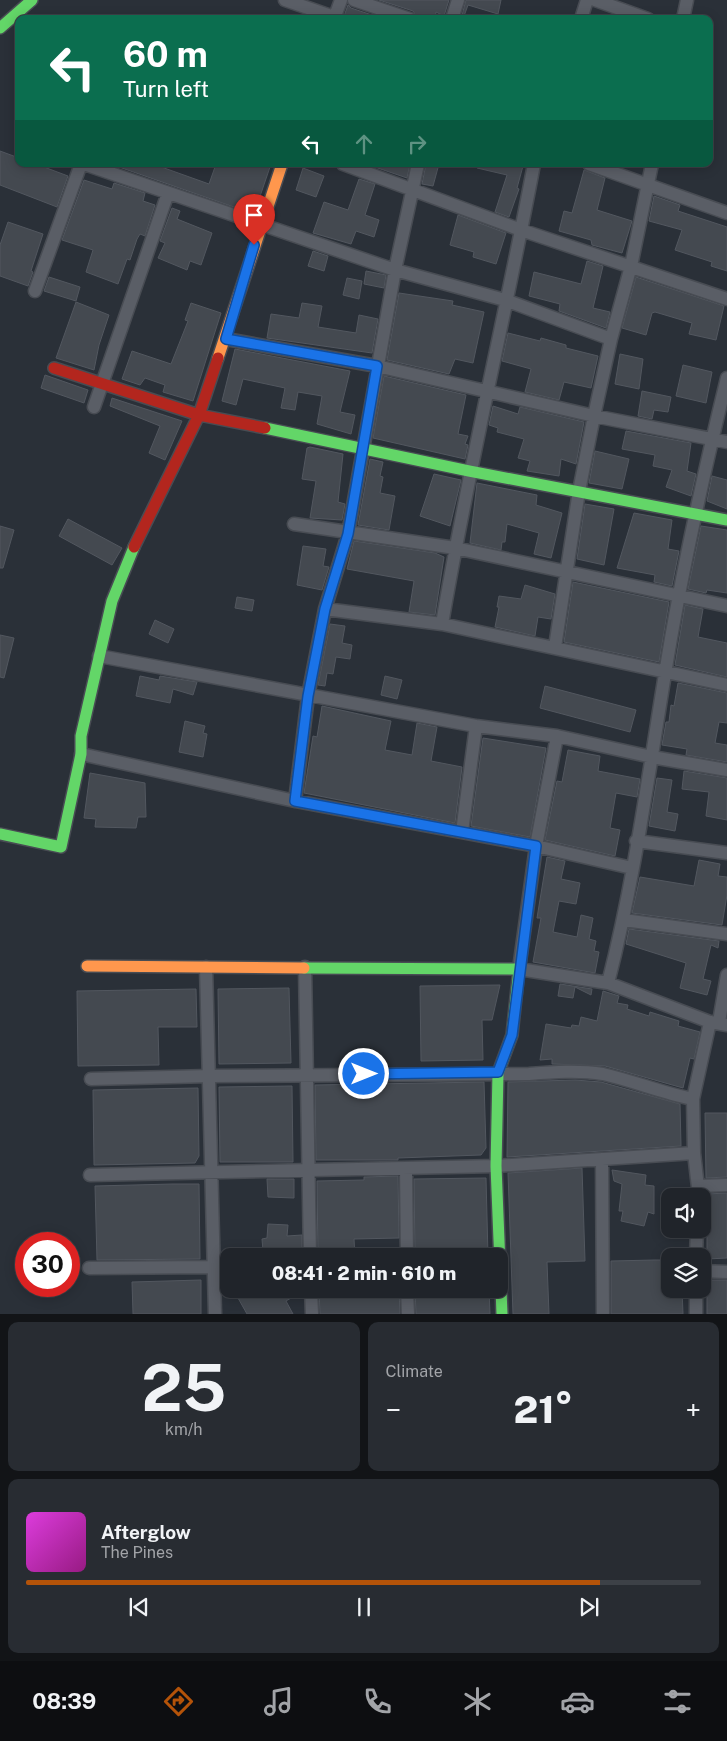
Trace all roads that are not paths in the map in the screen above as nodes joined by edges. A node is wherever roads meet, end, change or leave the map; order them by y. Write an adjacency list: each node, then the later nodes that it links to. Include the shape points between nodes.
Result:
1 (32, 0): 16 (street)
2 (284, 0): 9 (street)
3 (341, 0): 10 (street)
4 (354, 0): 11 (street)
5 (458, 0): 12 (street)
6 (587, 0): 13 (street)
7 (595, 0): 14 (street)
8 (687, 0): 15 (street)
9 (326, 15)
10 (335, 15)
11 (398, 15)
12 (453, 15)
13 (582, 15)
14 (637, 15)
15 (684, 15)
16 (0, 28)
17 (81, 167): 33 (street)
18 (91, 167): 27 (street)
19 (281, 167): 29 (street)
20 (352, 167): 26 (street)
21 (417, 167): 26 (street)
22 (533, 167): 30 (street)
23 (596, 167): 25 (street)
24 (651, 167): 25 (street)
25 (647, 186): 28 (street); 31 (street)
26 (413, 188): 30 (street); 32 (street)
27 (168, 193): 29 (street); 41 (street)
28 (727, 214)
29 (260, 226): 32 (street); 36 (street)
30 (521, 230): 31 (street); 35 (street)
31 (631, 266): 34 (street); 37 (street)
32 (395, 270): 35 (street); 38 (street)
33 (35, 291)
34 (727, 299)
35 (505, 300): 37 (street); 42 (street)
36 (226, 339): 38 (street); 44 (street)
37 (611, 340): 45 (street)
38 (377, 366): 42 (street); 48 (street)
39 (54, 368): 41 (street)
40 (727, 378): 46 (street)
41 (103, 383): 43 (street); 44 (street)
42 (488, 391): 45 (street); 49 (street)
43 (94, 407)
44 (199, 415): 48 (street); 62 (street, via 126,564 112,601)
45 (594, 416): 46 (street); 50 (street)
46 (712, 439): 47 (street); 51 (street)
47 (727, 442)
48 (364, 447): 49 (street); 54 (street)
49 (469, 471): 50 (street); 55 (street)
50 (579, 492): 51 (street); 56 (street)
51 (694, 513): 52 (street); 57 (street)
52 (727, 520)
53 (294, 524): 54 (street)
54 (348, 534): 55 (street); 59 (street)
55 (454, 548): 56 (street); 60 (street)
56 (567, 572): 57 (street); 61 (street)
57 (679, 596): 58 (street); 63 (street)
58 (727, 606)
59 (325, 609): 60 (street); 65 (street)
60 (442, 624): 61 (street)
61 (556, 647): 63 (street)
62 (99, 656): 65 (street); 68 (street)
63 (665, 672): 64 (street); 69 (street)
64 (727, 685)
65 (308, 696): 66 (street); 71 (street)
66 (476, 726): 67 (street); 72 (street)
67 (557, 736): 69 (street); 75 (street)
68 (81, 754): 71 (street); 73 (street, via 61,847)
69 (652, 757): 70 (street); 74 (street)
70 (727, 770)
71 (295, 801): 72 (street)
72 (462, 832): 75 (street)
73 (0, 834)
74 (636, 841): 76 (street); 77 (street)
75 (536, 846): 77 (street); 83 (street)
76 (727, 853)
77 (632, 868): 78 (street)
78 (624, 920): 79 (street); 85 (street)
79 (727, 934)
80 (86, 966): 81 (street)
81 (206, 967): 82 (street); 89 (street)
82 (305, 967): 83 (street); 88 (street)
83 (520, 969): 85 (street); 87 (street, via 512,1035)
84 (727, 975): 86 (street)
85 (608, 983): 86 (street)
86 (718, 1023): 91 (street)
87 (498, 1072): 88 (street); 91 (street, via 603,1074); 94 (street)
88 (306, 1075): 89 (street); 97 (street)
89 (210, 1076): 90 (street); 96 (street)
90 (90, 1079)
91 (693, 1099): 92 (street)
92 (694, 1153): 93 (street); 100 (street)
93 (602, 1159): 94 (street); 115 (street)
94 (496, 1166): 95 (street); 114 (street)
95 (406, 1169): 97 (street); 103 (street)
96 (211, 1172): 97 (street); 98 (street); 104 (street)
97 (308, 1172): 102 (street)
98 (90, 1175)
99 (727, 1185): 101 (street)
100 (699, 1188)
101 (711, 1188)
102 (310, 1248)
103 (407, 1248)
104 (212, 1267): 105 (street); 111 (street)
105 (89, 1268)
106 (711, 1272): 107 (street)
107 (727, 1272)
108 (311, 1298): 112 (street)
109 (407, 1298): 113 (street)
110 (696, 1298): 116 (street)
111 (215, 1314)
112 (312, 1314)
113 (408, 1314)
114 (502, 1314)
115 (603, 1314)
116 (696, 1314)

